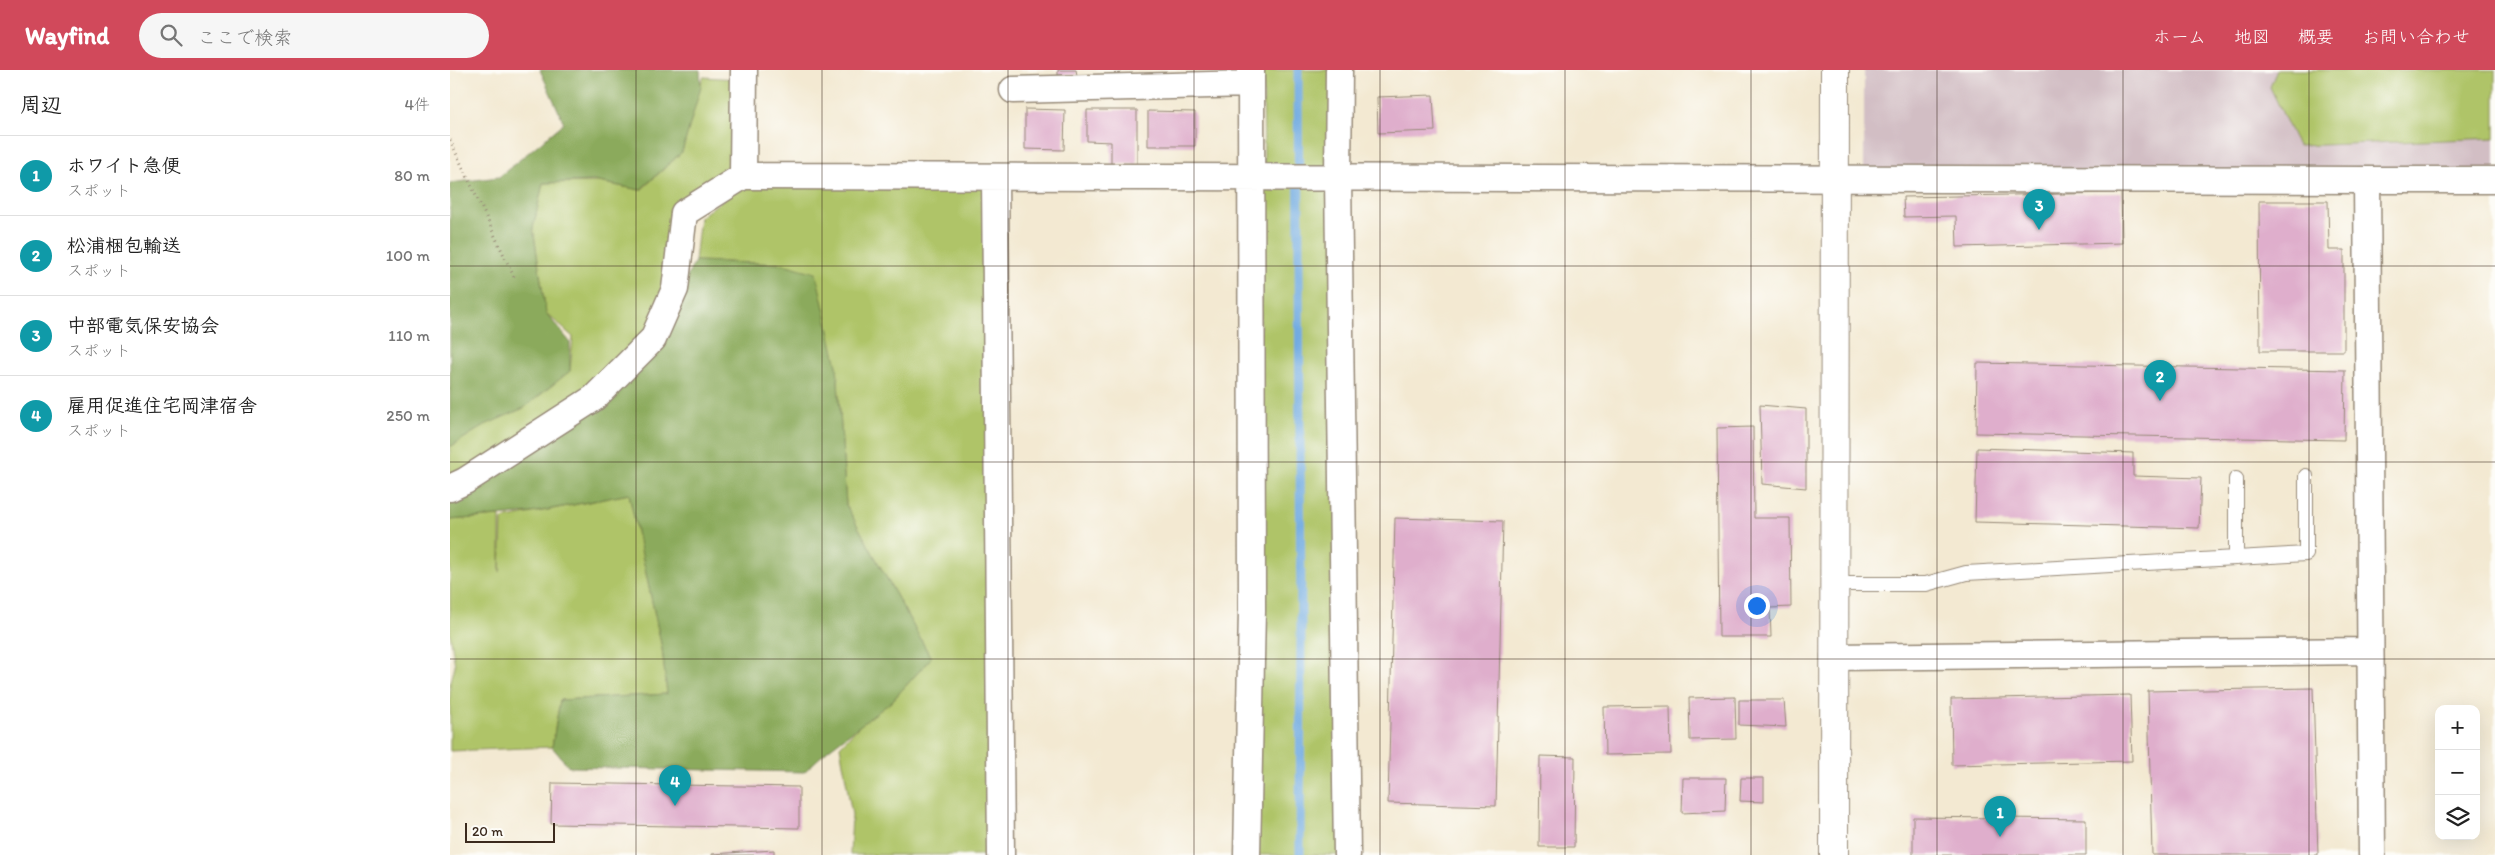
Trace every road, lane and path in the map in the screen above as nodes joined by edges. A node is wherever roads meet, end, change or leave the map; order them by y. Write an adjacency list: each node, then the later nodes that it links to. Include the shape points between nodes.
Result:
1 (744, 70): 7 (street)
2 (1339, 70): 10 (street)
3 (1835, 70): 11 (street)
4 (1251, 77): 5 (street); 9 (street)
5 (1013, 90)
6 (450, 140): 14 (path)
7 (744, 176): 8 (street); 17 (street, via 684,213 675,289 654,339 594,398)
8 (995, 178): 9 (street); 22 (street)
9 (1260, 178): 10 (street); 23 (street)
10 (1330, 178): 11 (street); 24 (street)
11 (1834, 180): 12 (street); 19 (street)
12 (2368, 180): 13 (street); 20 (street)
13 (2495, 180)
14 (515, 279)
15 (2306, 476): 18 (lane, via 2306,554)
16 (2236, 480): 18 (lane)
17 (450, 488)
18 (2236, 558): 19 (lane, via 1966,573 1926,584)
19 (1834, 584): 21 (street)
20 (2370, 651): 21 (street); 26 (street)
21 (1834, 657): 25 (street)
22 (1001, 855)
23 (1247, 855)
24 (1347, 855)
25 (1834, 855)
26 (2372, 855)

